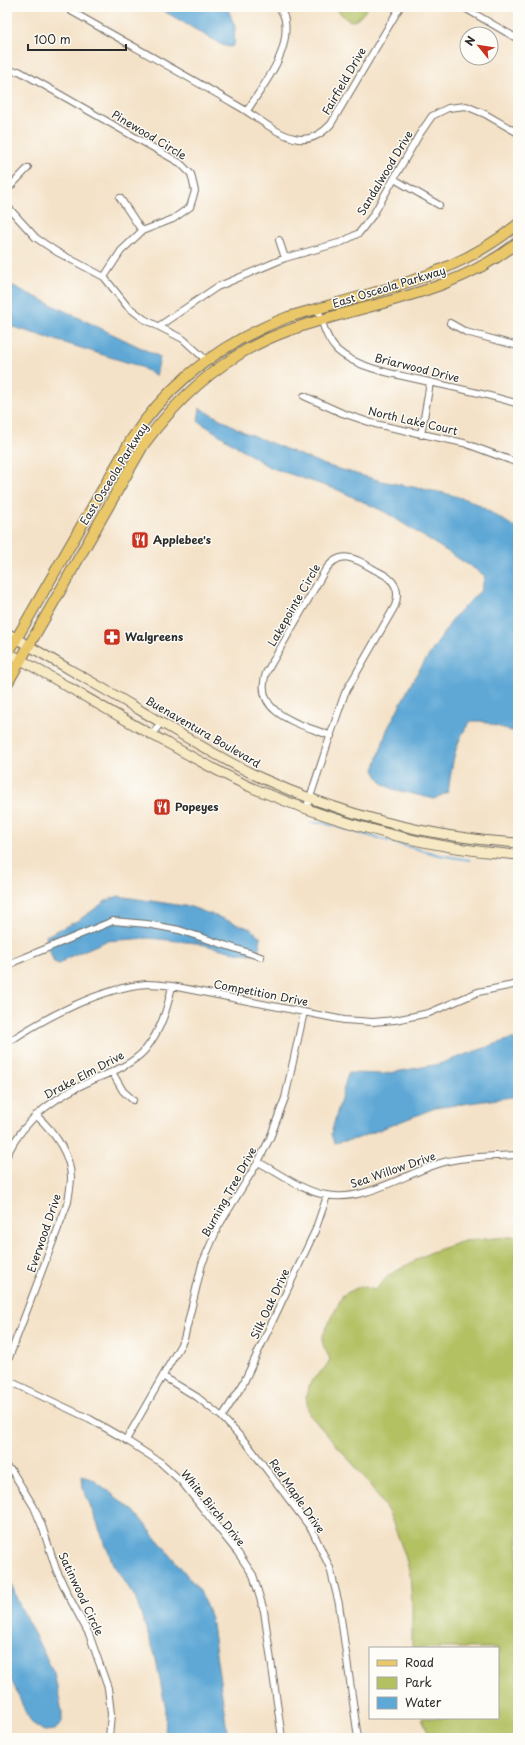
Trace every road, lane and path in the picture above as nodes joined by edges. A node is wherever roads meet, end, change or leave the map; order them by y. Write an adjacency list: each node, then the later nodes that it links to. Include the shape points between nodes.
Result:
1 (68, 7): 7 (street, Fairfield Drive)
2 (279, 7): 7 (street, via 285,20 284,45)
3 (400, 7): 7 (street, Fairfield Drive, via 335,118 323,132 306,139 293,138)
4 (463, 7): 5 (street)
5 (518, 39)
6 (7, 72): 16 (street, Pinewood Circle, via 19,71 180,163 191,174 195,191 190,207 173,219)
7 (247, 111)
8 (518, 133): 10 (street, Sandalwood Drive, via 486,114 466,106 448,108 432,116)
9 (28, 168): 11 (street)
10 (394, 179): 13 (street); 19 (street, Sandalwood Drive, via 373,215 359,232 342,242)
11 (7, 190)
12 (120, 198): 16 (street)
13 (439, 205)
14 (7, 206): 20 (street, via 36,238)
15 (518, 224): 21 (main road, East Osceola Parkway, via 493,243 441,270)
16 (142, 231): 20 (street, Pinewood Circle, via 121,251)
17 (279, 240): 19 (street)
18 (518, 242): 22 (main road, East Osceola Parkway, via 483,265 442,284)
19 (285, 258): 24 (street, Sandalwood Drive, via 217,287)
20 (104, 277): 24 (street, via 127,306 144,320)
21 (318, 308): 22 (street, Briarwood Drive); 26 (main road, East Osceola Parkway, via 264,326)
22 (321, 321): 27 (street, Briarwood Drive, via 333,346 344,356 390,374); 30 (main road, East Osceola Parkway, via 287,331 232,359 199,383)
23 (450, 323): 25 (street, via 466,332)
24 (158, 326): 26 (street, via 183,339)
25 (518, 346)
26 (206, 360): 30 (main road, via 206,367 202,372 176,395); 33 (main road, East Osceola Parkway, via 182,379 144,420)
27 (430, 383): 29 (street, Briarwood Drive); 31 (street)
28 (304, 396): 31 (street, North Lake Court, via 342,413)
29 (518, 404)
30 (166, 416): 34 (main road, East Osceola Parkway, via 144,444)
31 (421, 435): 32 (street, North Lake Court, via 464,443)
32 (518, 463)
33 (117, 464): 34 (street); 36 (main road, East Osceola Parkway)
34 (125, 475): 37 (main road, East Osceola Parkway)
35 (7, 634): 36 (main road, Buenaventura Boulevard)
36 (16, 639): 37 (main road, Buenaventura Boulevard); 38 (main road, East Osceola Parkway)
37 (28, 646): 39 (main road, East Osceola Parkway); 41 (main road, Buenaventura Boulevard)
38 (7, 653): 39 (main road)
39 (21, 660): 40 (main road, East Osceola Parkway); 42 (main road)
40 (7, 684)
41 (161, 722): 42 (street); 44 (main road, Buenaventura Boulevard, via 259,777)
42 (152, 735): 45 (main road, via 248,786)
43 (331, 736): 43 (street, Lakepointe Circle, via 345,693 395,606 397,596 396,587 390,579 348,557 333,561 324,572 266,673 263,688 266,701 276,712); 44 (street, Lakepointe Circle)
44 (310, 798): 45 (street, Lakepointe Circle); 46 (main road, Buenaventura Boulevard, via 358,814 415,828)
45 (306, 809): 47 (main road, via 355,826 389,834 457,848)
46 (518, 843)
47 (518, 855)
48 (261, 957): 49 (street, via 179,930 113,921)
49 (7, 967)
50 (518, 984): 52 (street, Competition Drive, via 478,992 429,1012 395,1020 344,1020)
51 (172, 986): 52 (street, Competition Drive); 53 (street, Competition Drive, via 149,984 107,993 28,1029); 54 (street, Drake Elm Drive, via 163,1023 155,1036 144,1051 128,1064)
52 (304, 1012): 59 (street, Burning Tree Drive, via 285,1098)
53 (7, 1043)
54 (112, 1072): 55 (street, via 123,1091); 56 (street, Drake Elm Drive, via 60,1096)
55 (133, 1100)
56 (36, 1115): 57 (street, Drake Elm Drive, via 11,1146); 61 (street, Everwood Drive, via 58,1139 67,1158 71,1176 68,1202)
57 (7, 1155)
58 (518, 1155): 60 (street, Sea Willow Drive, via 471,1157 447,1162 352,1196)
59 (258, 1162): 60 (street, Sea Willow Drive, via 309,1190); 62 (street, Burning Tree Drive, via 218,1227 202,1264 184,1340)
60 (327, 1196): 64 (street, Silk Oak Drive, via 315,1231 243,1384)
61 (7, 1363)
62 (164, 1377): 64 (street, Red Maple Drive, via 197,1397); 65 (street, Burning Tree Drive)
63 (7, 1380): 65 (street, White Birch Drive, via 63,1405)
64 (222, 1417): 69 (street, Red Maple Drive, via 248,1445 312,1530 330,1568 339,1604)
65 (126, 1440): 68 (street, White Birch Drive, via 160,1462 181,1481 253,1575 264,1610)
66 (7, 1468): 67 (street, Satinwood Circle, via 12,1471 34,1507 56,1569 89,1634 108,1688 111,1714)
67 (108, 1738)
68 (282, 1738)
69 (358, 1738)

